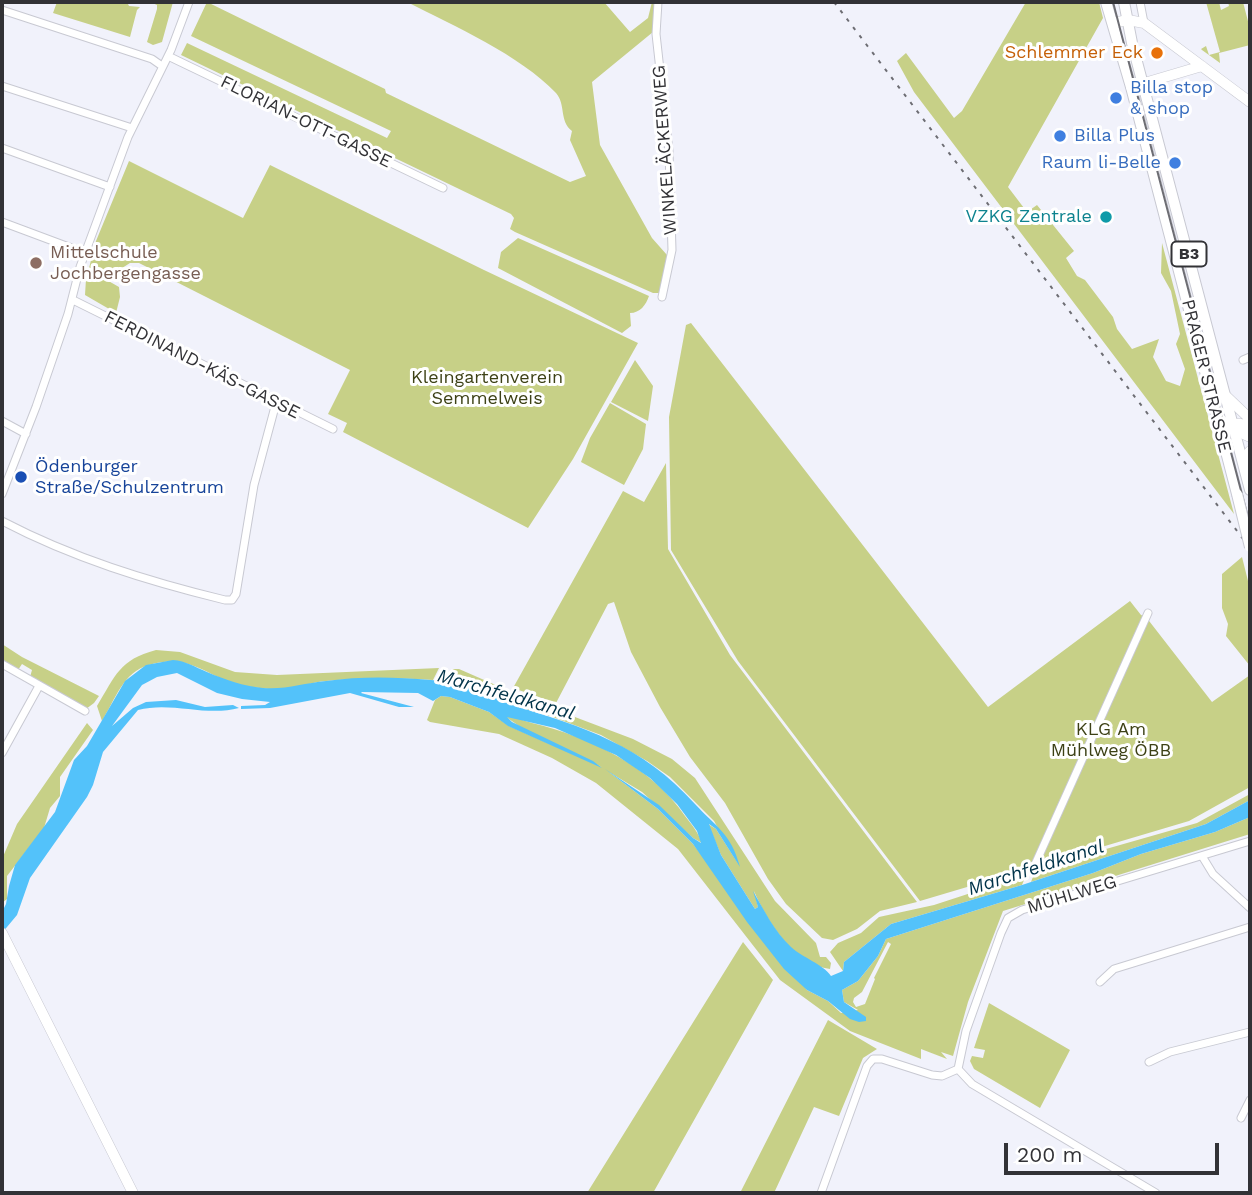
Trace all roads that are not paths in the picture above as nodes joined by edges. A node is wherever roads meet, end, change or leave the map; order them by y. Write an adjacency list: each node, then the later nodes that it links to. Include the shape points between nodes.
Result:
1 (189, 2): 10 (street)
2 (658, 2): 22 (street, WINKELÄCKERWEG, via 656,34 669,151 672,250)
3 (1106, 2): 8 (main road, PRAGER STRASSE / B3)
4 (1124, 2): 7 (main road, PRAGER STRASSE / B3)
5 (1140, 2): 9 (street)
6 (2, 10): 11 (street)
7 (1128, 20): 8 (street); 9 (street); 14 (main road, PRAGER STRASSE / B3)
8 (1113, 23): 14 (main road, PRAGER STRASSE / B3)
9 (1144, 23): 12 (street)
10 (168, 56): 11 (street); 19 (street, FLORIAN-OTT-GASSE)
11 (162, 66): 16 (street)
12 (1202, 66): 14 (street); 15 (street)
13 (2, 86): 16 (street)
14 (1137, 86): 24 (main road, PRAGER STRASSE / B3); 26 (main road, PRAGER STRASSE / B3)
15 (1250, 102)
16 (132, 128): 18 (street)
17 (2, 148): 18 (street)
18 (110, 187): 21 (street)
19 (443, 188)
20 (2, 222): 21 (street)
21 (85, 253): 23 (street)
22 (662, 297)
23 (73, 300): 25 (street, FERDINAND-KÄS-GASSE); 32 (street)
24 (1227, 397): 27 (street); 29 (main road, PRAGER STRASSE / B3)
25 (276, 403): 31 (street, FERDINAND-KÄS-GASSE); 39 (street, via 254,485 232,600 157,584 82,559)
26 (1213, 407): 29 (street, via 1219,419); 34 (main road, PRAGER STRASSE / B3)
27 (1250, 419)
28 (2, 421): 32 (street)
29 (1231, 427): 30 (street, via 1240,423); 33 (street); 34 (street); 36 (main road, PRAGER STRASSE / B3)
30 (1250, 427)
31 (332, 429)
32 (26, 434): 38 (street)
33 (1250, 437)
34 (1222, 442): 40 (main road, PRAGER STRASSE / B3, bridge)
35 (1250, 451): 36 (street)
36 (1246, 471): 37 (main road, PRAGER STRASSE / B3)
37 (1250, 490)
38 (2, 494)
39 (2, 521)
40 (1250, 547)
41 (1148, 613): 48 (street)
42 (2, 664): 43 (street)
43 (39, 686): 44 (street); 45 (street)
44 (85, 710)
45 (2, 753)
46 (1250, 841): 47 (street, MÜHLWEG)
47 (1202, 856): 49 (street, via 1213,874); 55 (street, MÜHLWEG, via 1008,918 978,994)
48 (1033, 869)
49 (1250, 908)
50 (1250, 926): 52 (street, via 1114,968)
51 (2, 933): 58 (street)
52 (1100, 982)
53 (1250, 1032): 54 (street, via 1170,1052)
54 (1149, 1062)
55 (958, 1069): 59 (street, via 942,1076 873,1059); 60 (street, via 972,1084)
56 (1250, 1100): 57 (street)
57 (1241, 1118)
58 (133, 1193)
59 (821, 1193)
60 (1156, 1193)

